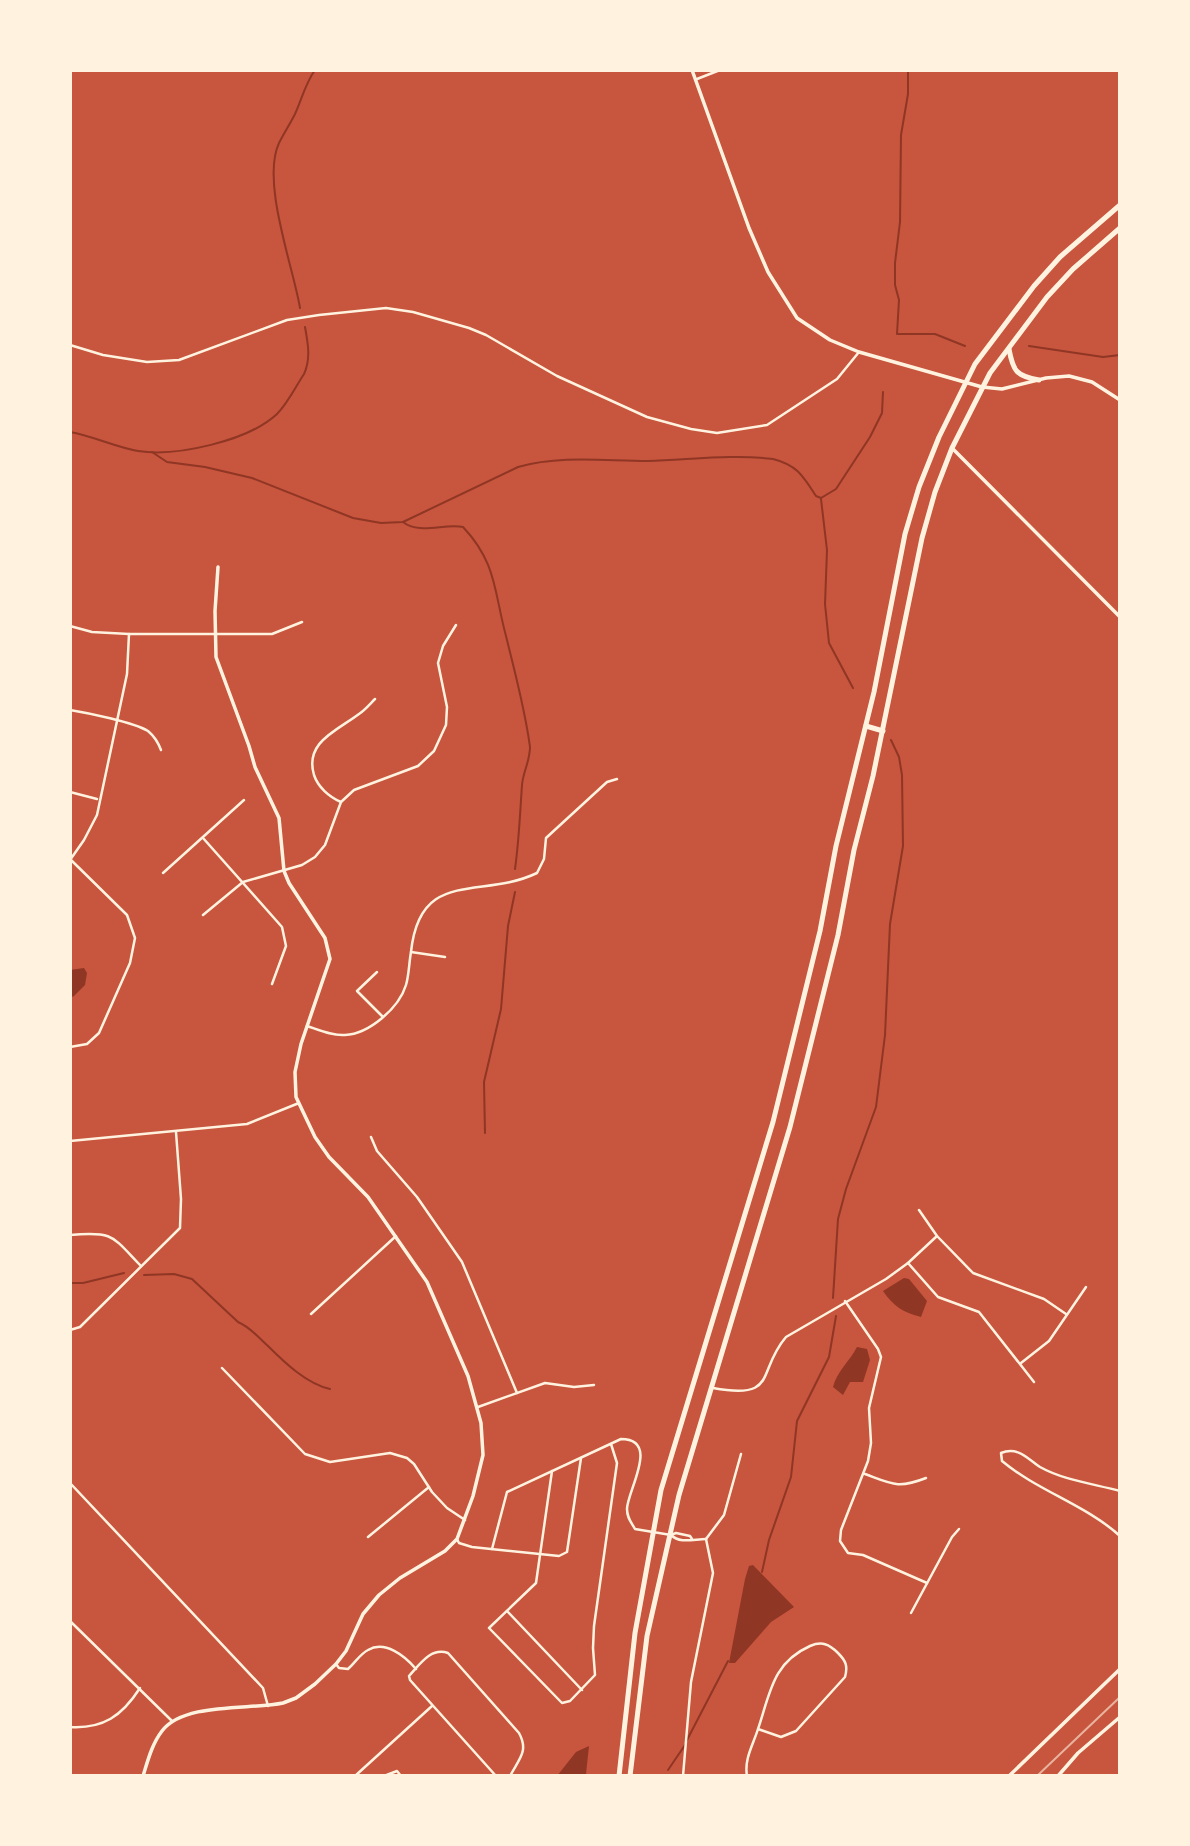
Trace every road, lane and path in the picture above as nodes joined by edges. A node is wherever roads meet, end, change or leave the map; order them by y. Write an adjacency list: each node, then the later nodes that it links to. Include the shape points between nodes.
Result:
1 (692, 70): 3 (street)
2 (720, 70): 3 (street)
3 (696, 79): 8 (street, via 749,229 783,298 797,318)
4 (1120, 205): 10 (main road, via 1034,286)
5 (1120, 228): 7 (main road, via 1073,269)
6 (70, 345): 8 (street, via 146,362 179,360 288,320 386,308 469,328 557,376 648,417 717,433 767,425 837,379)
7 (1009, 348): 9 (main road, via 1012,366 1022,377); 11 (main road)
8 (859, 352): 10 (street)
9 (1039, 380): 11 (street, via 1002,389); 12 (street, via 1069,376 1092,382)
10 (966, 382): 11 (street); 24 (main road, via 939,437 905,534)
11 (982, 387): 13 (main road)
12 (1120, 400)
13 (951, 448): 15 (street); 25 (main road, via 922,538)
14 (218, 567): 19 (street)
15 (1120, 618)
16 (302, 622): 19 (street, via 272,634)
17 (456, 625): 31 (street, via 438,663 446,725 433,751 418,766 354,790)
18 (70, 626): 20 (street)
19 (215, 633): 20 (street); 34 (street, via 216,657 255,767 279,818)
20 (129, 634): 23 (street, via 127,674)
21 (375, 699): 31 (street, via 314,750 316,780)
22 (70, 710): 23 (street)
23 (116, 721): 26 (street, via 147,731); 29 (street)
24 (866, 726): 25 (main road); 78 (main road, via 773,1122 699,1359)
25 (883, 731): 64 (main road, via 790,1127)
26 (161, 750)
27 (617, 779): 38 (street, via 607,782 547,838 537,873 491,886 449,891 436,899 417,921)
28 (70, 792): 29 (street)
29 (98, 800): 33 (street, via 97,815)
30 (244, 800): 32 (street)
31 (341, 802): 34 (street, via 325,845 315,857)
32 (203, 838): 35 (street); 36 (street)
33 (70, 859): 44 (street, via 127,915 135,939 130,963 99,1033 88,1044)
34 (284, 871): 36 (street); 43 (street, via 325,938 330,959)
35 (163, 873)
36 (243, 882): 37 (street); 41 (street, via 282,927 286,946)
37 (203, 915)
38 (411, 952): 39 (street); 42 (street, via 401,998)
39 (445, 957)
40 (377, 972): 42 (street, via 357,991)
41 (272, 984)
42 (382, 1016): 43 (street, via 360,1032 343,1035)
43 (307, 1026): 45 (street, via 295,1072)
44 (70, 1047)
45 (299, 1103): 46 (street, via 247,1124); 51 (street, via 328,1157 368,1197)
46 (176, 1132): 48 (street); 54 (street, via 180,1228)
47 (371, 1137): 65 (street, via 462,1262)
48 (70, 1142)
49 (919, 1210): 52 (street)
50 (70, 1235): 54 (street, via 99,1233 114,1238)
51 (396, 1236): 57 (street); 66 (street, via 427,1282)
52 (937, 1236): 53 (street); 58 (street, via 973,1273 1044,1299)
53 (908, 1263): 56 (street); 60 (street, via 938,1297 979,1312)
54 (142, 1267): 59 (street, via 80,1327)
55 (1086, 1287): 58 (street)
56 (845, 1301): 64 (street, via 786,1337 776,1349 765,1379 754,1389 738,1393); 71 (street, via 881,1357 869,1408 871,1443)
57 (312, 1314)
58 (1066, 1314): 60 (street, via 1049,1341)
59 (70, 1330)
60 (1020, 1364): 62 (street)
61 (222, 1368): 74 (street, via 305,1454 330,1462 390,1454 407,1458)
62 (1034, 1382)
63 (594, 1385): 65 (street, via 545,1383)
64 (710, 1387): 79 (main road)
65 (517, 1393): 66 (street)
66 (478, 1407): 76 (street, via 483,1455)
67 (611, 1444): 69 (street); 78 (street, via 621,1439 636,1443 641,1464 627,1506 628,1519 635,1530); 94 (street, via 617,1463 594,1626 595,1675)
68 (741, 1454): 83 (street, via 724,1516)
69 (582, 1458): 70 (street); 85 (street, via 567,1552)
70 (552, 1471): 84 (street, via 507,1492); 85 (street)
71 (865, 1474): 72 (street, via 907,1486); 86 (street, via 841,1530 843,1548)
72 (926, 1478)
73 (70, 1483): 95 (street, via 263,1688)
74 (429, 1487): 76 (street, via 447,1508); 81 (street)
75 (1120, 1491): 80 (street, via 1063,1476 1026,1455 1008,1450 1001,1453 1002,1461 1017,1473)
76 (466, 1520): 82 (street)
77 (959, 1529): 86 (street)
78 (653, 1532): 79 (street); 107 (main road, via 635,1633)
79 (670, 1535): 83 (street, via 688,1541); 108 (main road, via 647,1636)
80 (1120, 1536)
81 (369, 1537)
82 (457, 1539): 84 (street, via 458,1543); 90 (street, via 379,1595 363,1614)
83 (706, 1539): 109 (street, via 713,1573 691,1682)
84 (492, 1549): 85 (street)
85 (540, 1554): 87 (street, via 536,1583)
86 (927, 1583): 88 (street)
87 (507, 1611): 94 (street); 94 (street, via 489,1628 562,1703)
88 (911, 1613)
89 (70, 1621): 93 (street)
90 (337, 1664): 91 (street, via 348,1669 377,1646 388,1648); 95 (street, via 296,1698)
91 (416, 1669): 96 (street, via 410,1680); 106 (street, via 432,1653 448,1653 519,1732 524,1751)
92 (1120, 1669): 111 (street)
93 (140, 1688): 98 (street); 99 (street, via 111,1720 85,1728)
94 (582, 1690)
95 (268, 1706): 98 (street, via 199,1712)
96 (432, 1706): 102 (street); 105 (street)
97 (1119, 1718): 112 (street)
98 (172, 1721): 101 (street, via 152,1749)
99 (70, 1727)
100 (758, 1728): 100 (street, via 773,1683 790,1657 819,1643 829,1645 844,1659 845,1677 792,1734 781,1737); 110 (street, via 748,1755)
101 (143, 1776)
102 (355, 1776)
103 (384, 1776): 104 (street, via 397,1771)
104 (401, 1776)
105 (496, 1776)
106 (510, 1776)
107 (620, 1776)
108 (630, 1776)
109 (683, 1776)
110 (747, 1776)
111 (1009, 1776)
112 (1058, 1776)

